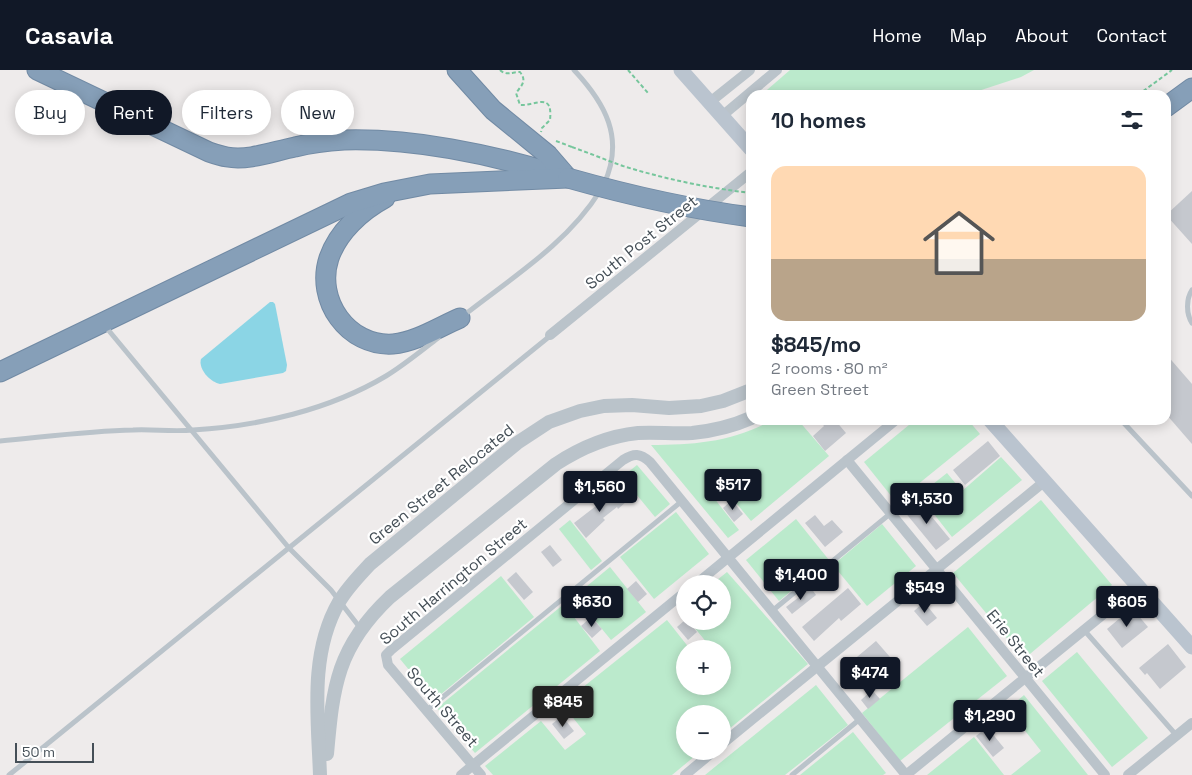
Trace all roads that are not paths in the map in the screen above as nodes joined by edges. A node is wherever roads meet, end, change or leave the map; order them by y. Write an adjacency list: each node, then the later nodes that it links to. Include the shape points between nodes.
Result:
1 (37, 70): 15 (highway, via 209,152 229,158 317,142 388,140 486,156)
2 (457, 70): 15 (highway, via 493,110 548,155)
3 (574, 70): 19 (lane, via 598,98 610,123 612,160 604,184 562,239)
4 (681, 70): 10 (main road)
5 (750, 70): 10 (street)
6 (777, 70): 8 (street)
7 (1192, 88): 11 (highway)
8 (753, 90)
9 (746, 96): 12 (street)
10 (710, 102): 12 (main road)
11 (1171, 103)
12 (722, 116): 13 (main road)
13 (746, 143)
14 (746, 176): 22 (street, South Post Street)
15 (568, 178): 16 (highway, via 460,182); 17 (highway, bridge, via 688,208)
16 (408, 188): 19 (highway, via 384,199 345,230 327,271 332,307 353,333 383,344 411,340); 20 (highway, via 368,197 336,209)
17 (746, 216)
18 (1192, 290): 21 (lane, via 1187,305)
19 (460, 318): 29 (lane, via 402,365 376,382 337,399 273,419)
20 (103, 323): 23 (highway); 29 (lane)
21 (1192, 323)
22 (550, 335): 36 (lane)
23 (0, 372)
24 (746, 392): 42 (street, Green Street Relocated, via 701,406 604,406 549,422 521,440 378,557)
25 (746, 420): 44 (street, via 701,432 639,433 617,437 595,442 574,452 390,598)
26 (890, 425): 31 (street)
27 (995, 425): 32 (main road)
28 (1126, 425): 33 (lane)
29 (191, 431): 30 (lane, via 132,430); 36 (lane)
30 (0, 441)
31 (847, 460): 35 (street, Erie Street); 37 (street)
32 (1045, 481): 38 (street); 40 (main road)
33 (1192, 496)
34 (682, 501): 37 (street); 47 (street, South Harrington Street, via 642,456 635,454 623,460 388,652); 50 (lane)
35 (891, 513): 38 (street, Erie Street); 43 (lane)
36 (289, 548): 42 (lane); 57 (lane)
37 (728, 557): 39 (street); 43 (street)
38 (937, 569): 48 (street); 49 (street, Erie Street)
39 (707, 575)
40 (1138, 586): 45 (street); 46 (main road)
41 (676, 599): 56 (street)
42 (339, 601): 44 (lane); 58 (street, Green Street Relocated, via 328,627 320,661)
43 (772, 611): 48 (street)
44 (361, 630): 59 (street, via 336,684)
45 (1084, 630): 49 (street); 53 (lane)
46 (1192, 647)
47 (386, 658): 50 (street, South Street, via 388,666)
48 (817, 666): 51 (street); 54 (street)
49 (1026, 677): 64 (street); 65 (street, Erie Street)
50 (427, 710): 56 (street, South Street)
51 (860, 719): 63 (lane); 64 (street)
52 (1192, 723): 53 (street)
53 (1176, 736): 66 (street)
54 (731, 737)
55 (703, 760): 62 (street)
56 (473, 765): 60 (street); 61 (street, South Street)
57 (9, 775)
58 (320, 775)
59 (324, 775)
60 (461, 775)
61 (481, 775)
62 (685, 775)
63 (792, 775)
64 (906, 775)
65 (1105, 775)
66 (1128, 775)

